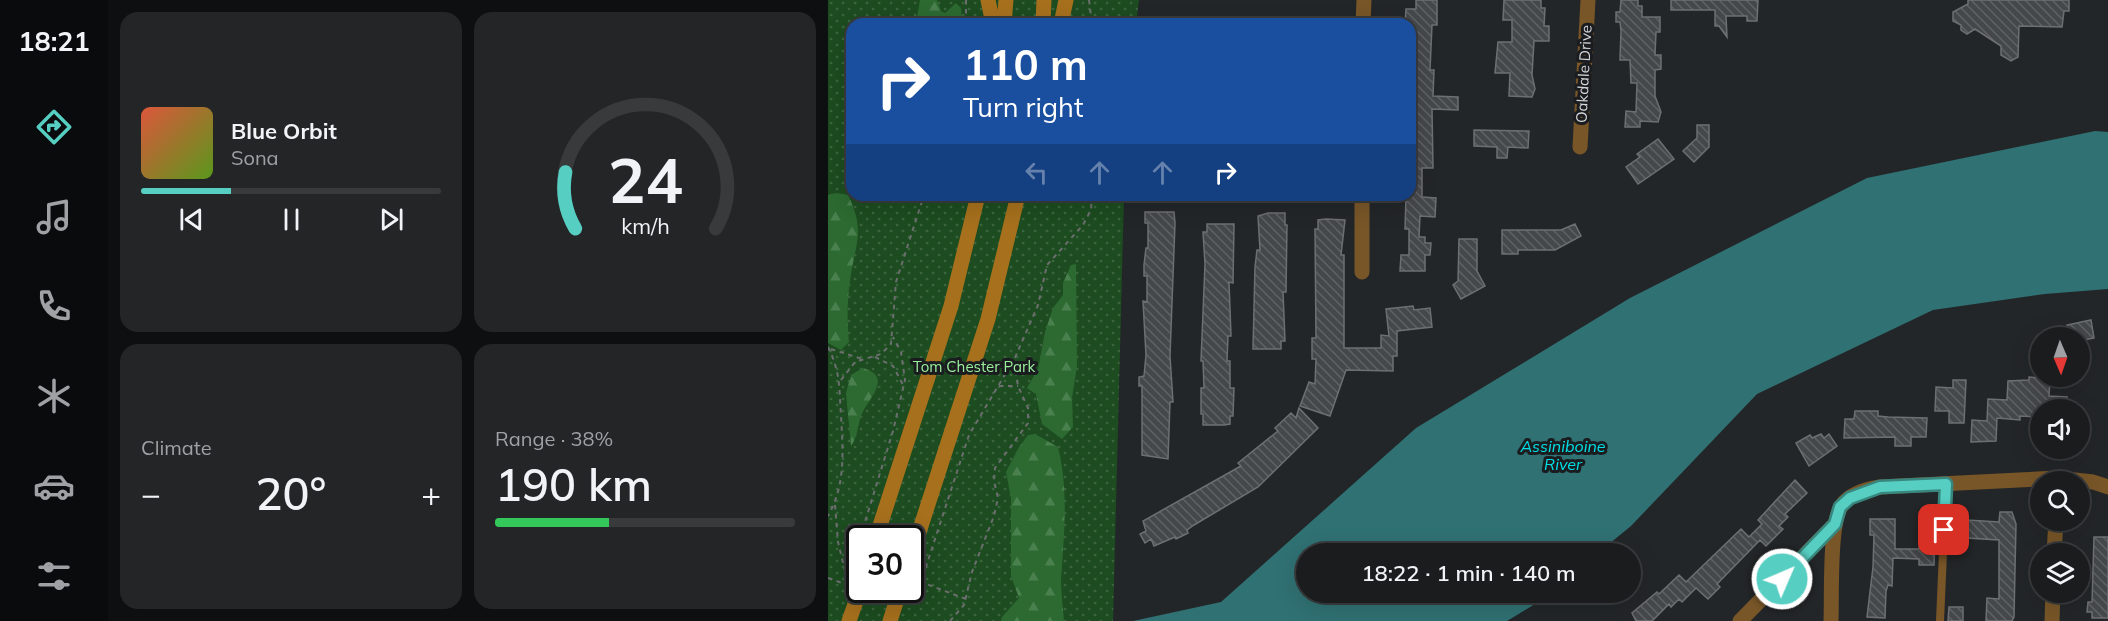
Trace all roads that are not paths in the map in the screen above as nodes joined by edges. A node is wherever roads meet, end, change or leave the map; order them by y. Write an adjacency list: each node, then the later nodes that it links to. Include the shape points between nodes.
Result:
1 (988, 0): 7 (main road)
2 (1006, 0): 8 (main road)
3 (1044, 0): 9 (main road)
4 (1066, 0): 10 (main road)
5 (1364, 0): 11 (street)
6 (1588, 0): 12 (street, Oakdale Drive)
7 (992, 18)
8 (1004, 18)
9 (1043, 18)
10 (1062, 18)
11 (1363, 18)
12 (1580, 147)
13 (977, 201): 22 (main road, via 951,306)
14 (1017, 201): 23 (main road, via 988,319)
15 (1362, 201): 16 (street)
16 (1362, 272)
17 (2030, 481): 19 (street)
18 (2090, 482): 20 (street)
19 (1946, 484): 21 (street, via 1864,491 1844,503); 31 (lane)
20 (2108, 487)
21 (1835, 524): 29 (street); 30 (street)
22 (880, 525)
23 (921, 525)
24 (855, 603): 27 (main road)
25 (896, 603): 28 (main road)
26 (2053, 603): 32 (street)
27 (849, 621)
28 (890, 621)
29 (1740, 621)
30 (1831, 621)
31 (1940, 621)
32 (2052, 621)

